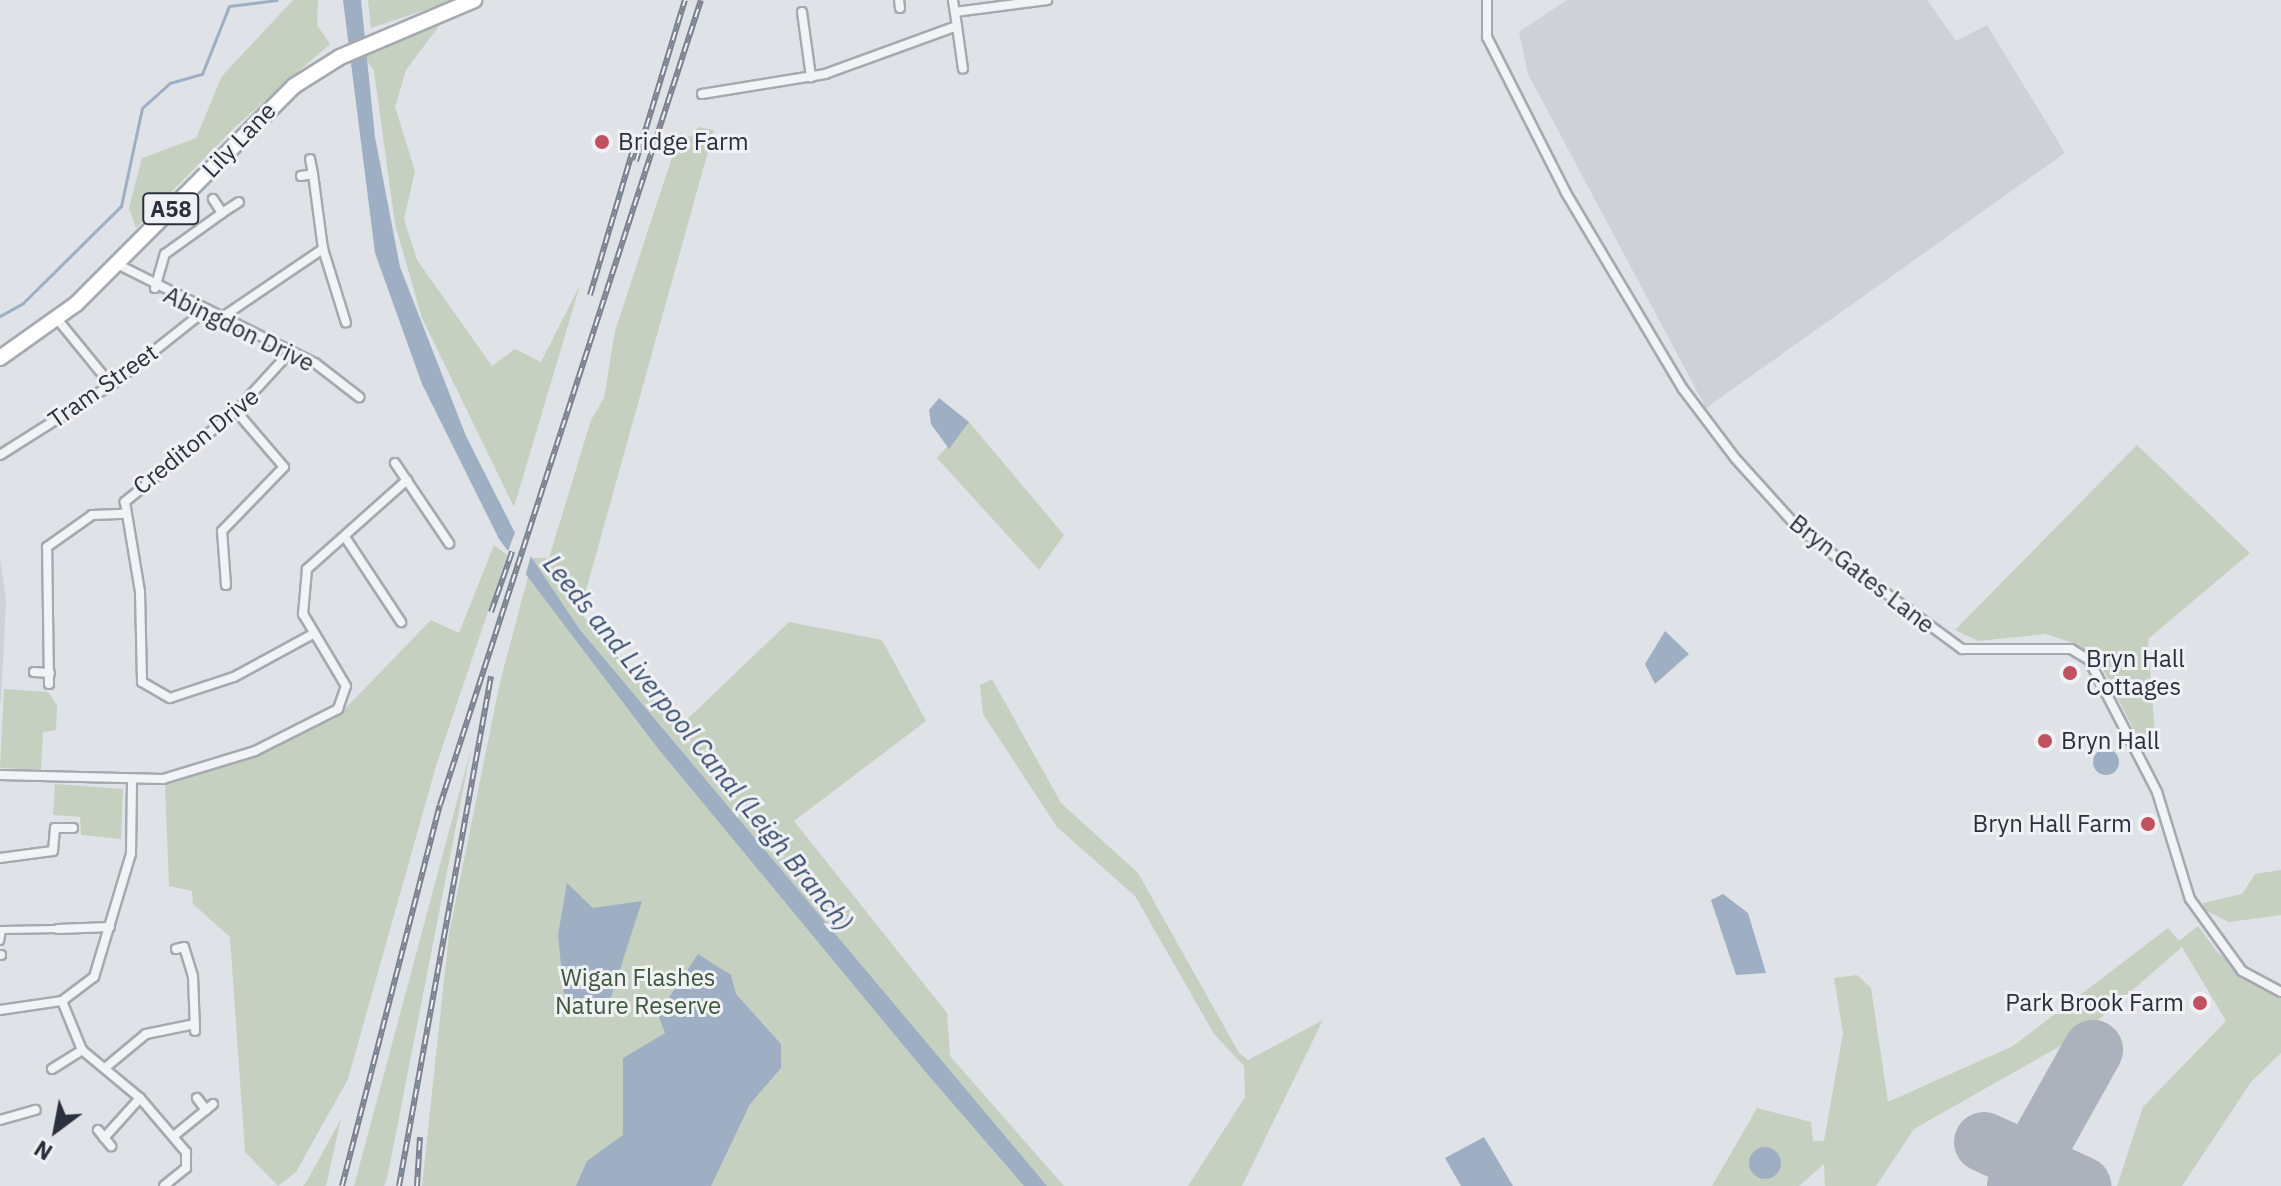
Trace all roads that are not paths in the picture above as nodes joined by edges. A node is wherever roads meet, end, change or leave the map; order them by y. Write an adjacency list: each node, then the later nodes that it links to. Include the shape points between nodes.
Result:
1 (474, 0): 18 (main road, Lily Lane / A58, via 340,57 278,101)
2 (953, 0): 6 (street)
3 (1047, 0): 6 (street)
4 (1487, 0): 49 (street, Bryn Gates Lane, via 1487,37 1566,193 1683,389 1735,458 1800,530 1962,649 2071,649 2089,660 2157,792 2190,899 2242,971)
5 (802, 12): 9 (street)
6 (955, 12): 7 (street)
7 (957, 26): 8 (street); 9 (street)
8 (963, 69)
9 (811, 77): 10 (street, via 713,88)
10 (702, 94)
11 (310, 159): 12 (street)
12 (313, 174): 13 (street); 17 (street)
13 (301, 176)
14 (213, 199): 16 (street)
15 (239, 202): 16 (street)
16 (222, 213): 19 (street, via 165,254)
17 (323, 249): 22 (street); 23 (street)
18 (117, 264): 19 (street, Abingdon Drive); 21 (main road, Lily Lane / A58)
19 (155, 288): 20 (street, Abingdon Drive)
20 (203, 312): 22 (street, Abingdon Drive); 26 (street, Tram Street)
21 (58, 320): 25 (main road, Lily Lane / A58); 26 (street)
22 (218, 320): 24 (street, Abingdon Drive)
23 (346, 323)
24 (291, 351): 27 (street, Abingdon Drive); 28 (street, Crediton Drive)
25 (0, 358)
26 (111, 385): 29 (street, Tram Street)
27 (359, 397)
28 (236, 411): 32 (street, Crediton Drive, via 130,492); 35 (street, via 284,467 222,531)
29 (0, 455)
30 (395, 463): 31 (street)
31 (407, 480): 33 (street); 34 (street)
32 (125, 514): 37 (street, Crediton Drive, via 140,592 140,673 148,692 170,698 234,677); 39 (street, via 92,515 47,547)
33 (345, 537): 36 (street); 37 (street, via 307,569 303,614)
34 (449, 543)
35 (226, 585)
36 (401, 622)
37 (313, 634): 42 (street, via 346,686 338,709 255,751)
38 (34, 672): 39 (street)
39 (50, 673): 40 (street)
40 (49, 684)
41 (0, 775): 42 (street)
42 (132, 781): 45 (street, via 131,854)
43 (73, 828): 44 (street, via 55,828 53,851)
44 (0, 858)
45 (110, 927): 46 (street); 50 (street, via 94,977)
46 (58, 929): 47 (street, via 2,930)
47 (0, 941)
48 (176, 949): 53 (street, via 184,947 193,976 195,1028 146,1034)
49 (2281, 992)
50 (62, 1001): 51 (street); 52 (street)
51 (0, 1010)
52 (82, 1050): 53 (street); 54 (street)
53 (105, 1068): 55 (street)
54 (52, 1069)
55 (140, 1098): 59 (street); 60 (street, via 101,1134)
56 (197, 1098): 59 (street, via 209,1107)
57 (36, 1110): 58 (street)
58 (0, 1120)
59 (175, 1135): 61 (street, via 186,1168)
60 (111, 1146)
61 (164, 1186)

